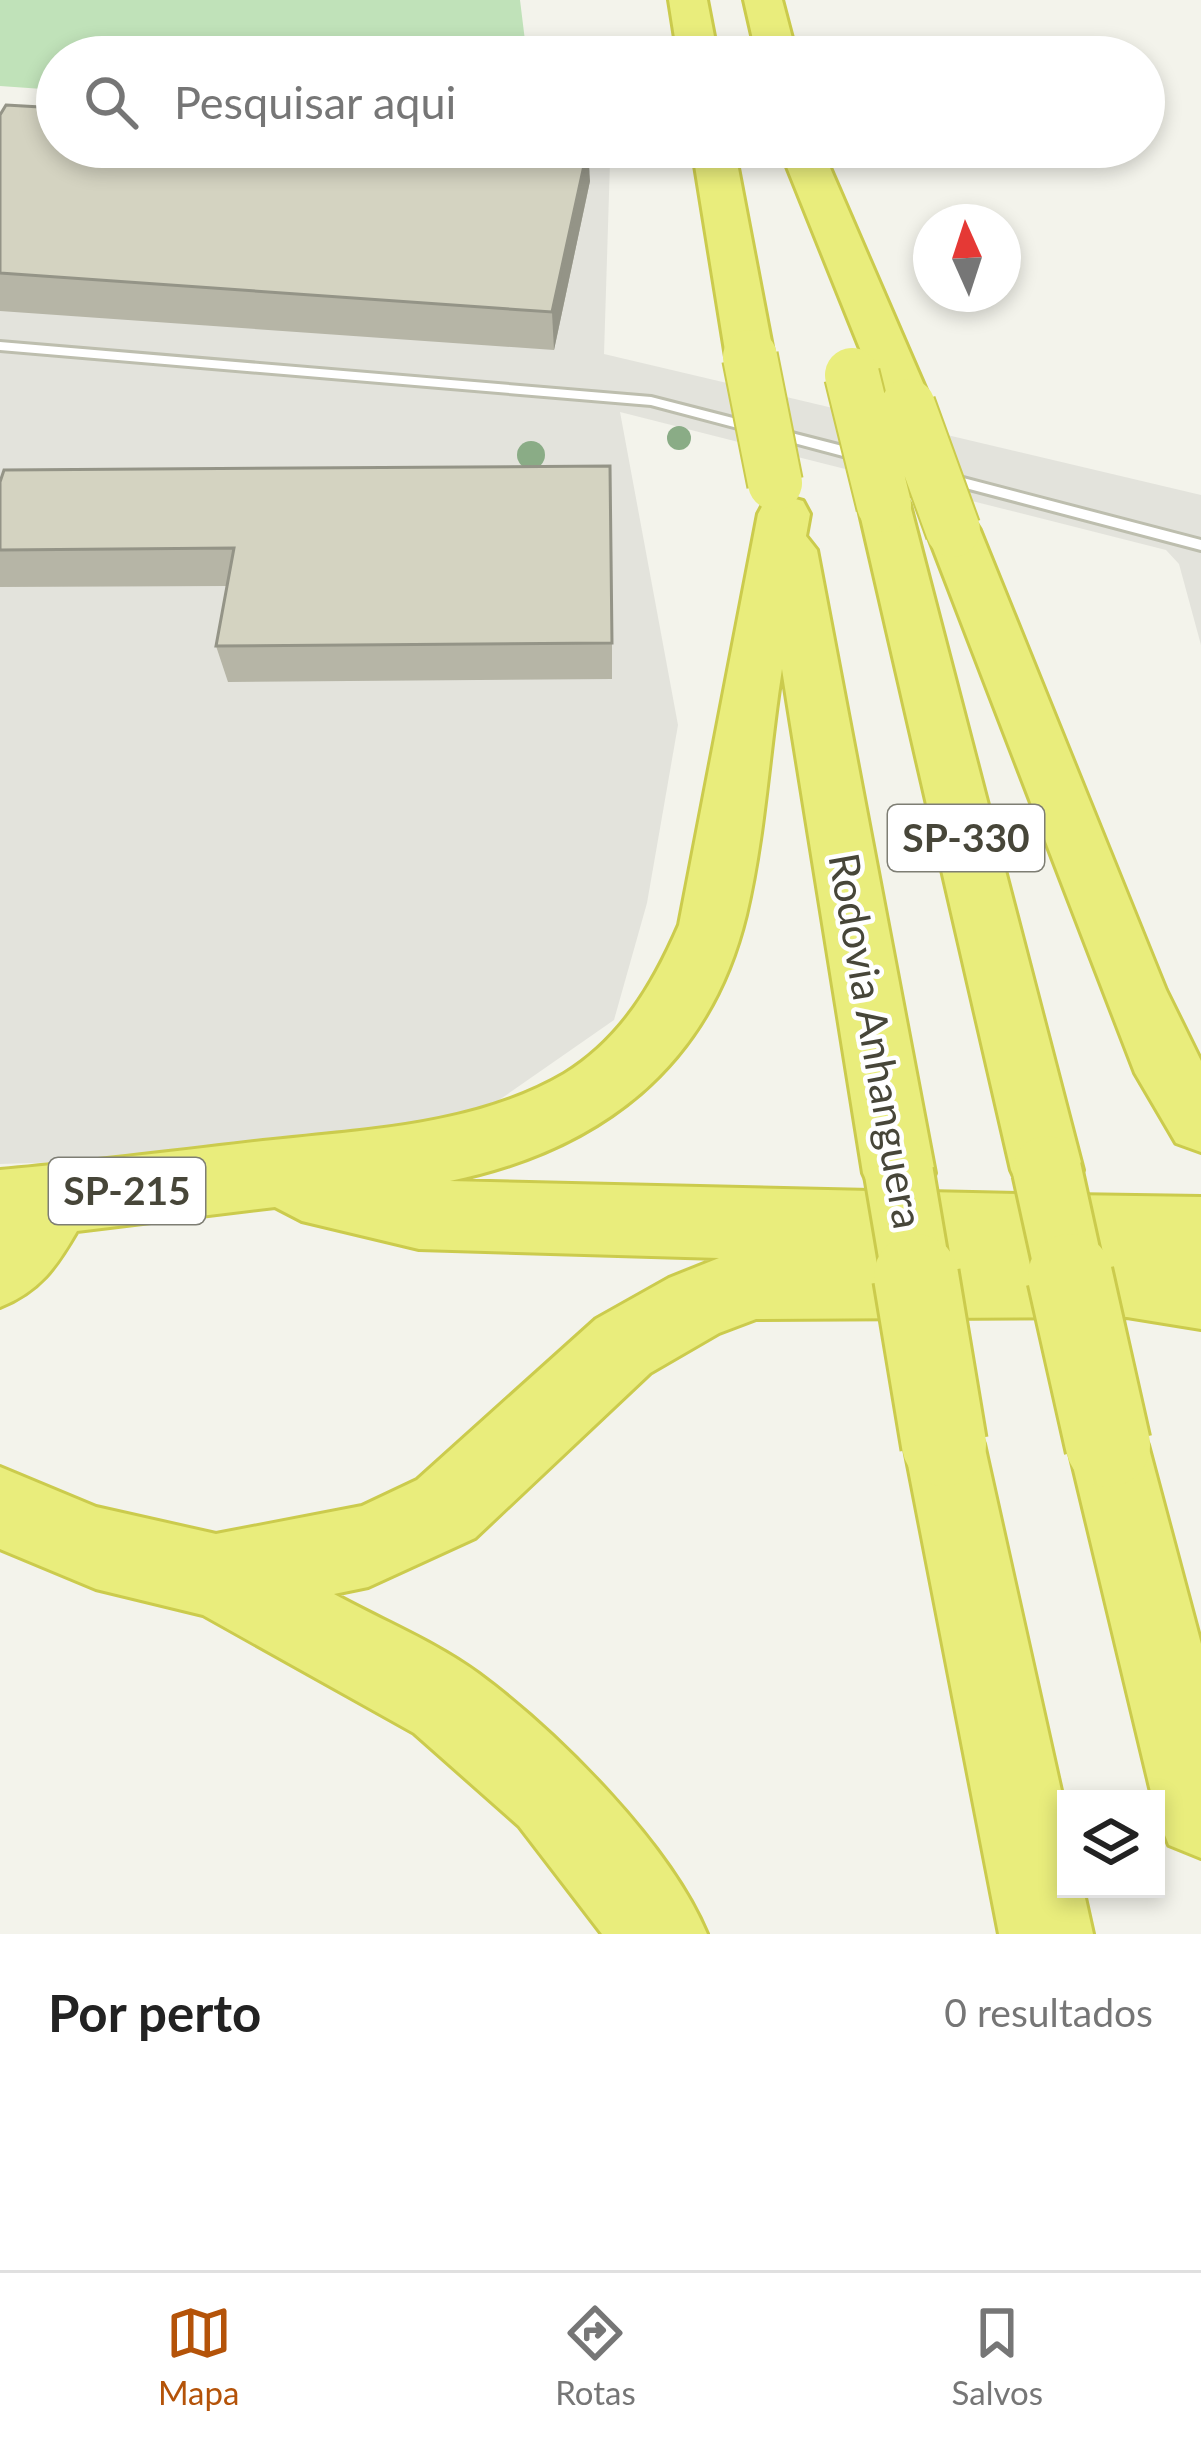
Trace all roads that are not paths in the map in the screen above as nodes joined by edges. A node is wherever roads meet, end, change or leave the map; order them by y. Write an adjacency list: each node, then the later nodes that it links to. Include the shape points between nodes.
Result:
1 (688, 0): 3 (highway)
2 (763, 0): 4 (highway)
3 (694, 36)
4 (772, 36)
5 (717, 168): 9 (highway, Rodovia Anhanguera / SP-330, bridge)
6 (805, 168): 19 (highway, SP-330, bridge)
7 (809, 168): 11 (highway, bridge, via 1132,990)
8 (0, 346): 10 (lane, via 651,401)
9 (780, 499): 12 (highway, via 712,922 692,980 657,1032 575,1107 522,1131 435,1155); 21 (highway, Rodovia Anhanguera / SP-330, bridge, via 944,1444)
10 (1201, 545)
11 (1201, 1120)
12 (254, 1176): 13 (highway, SP-215); 14 (highway, via 419,1214)
13 (27, 1202): 15 (highway, via 27,1247)
14 (1201, 1232)
15 (0, 1271)
16 (1201, 1292): 18 (highway, via 1127,1280 756,1282 696,1304 623,1346 446,1510 368,1546)
17 (0, 1508): 18 (highway, via 96,1548)
18 (216, 1576): 20 (highway, via 445,1702 551,1794)
19 (1201, 1813)
20 (660, 1934)
21 (1046, 1934)

